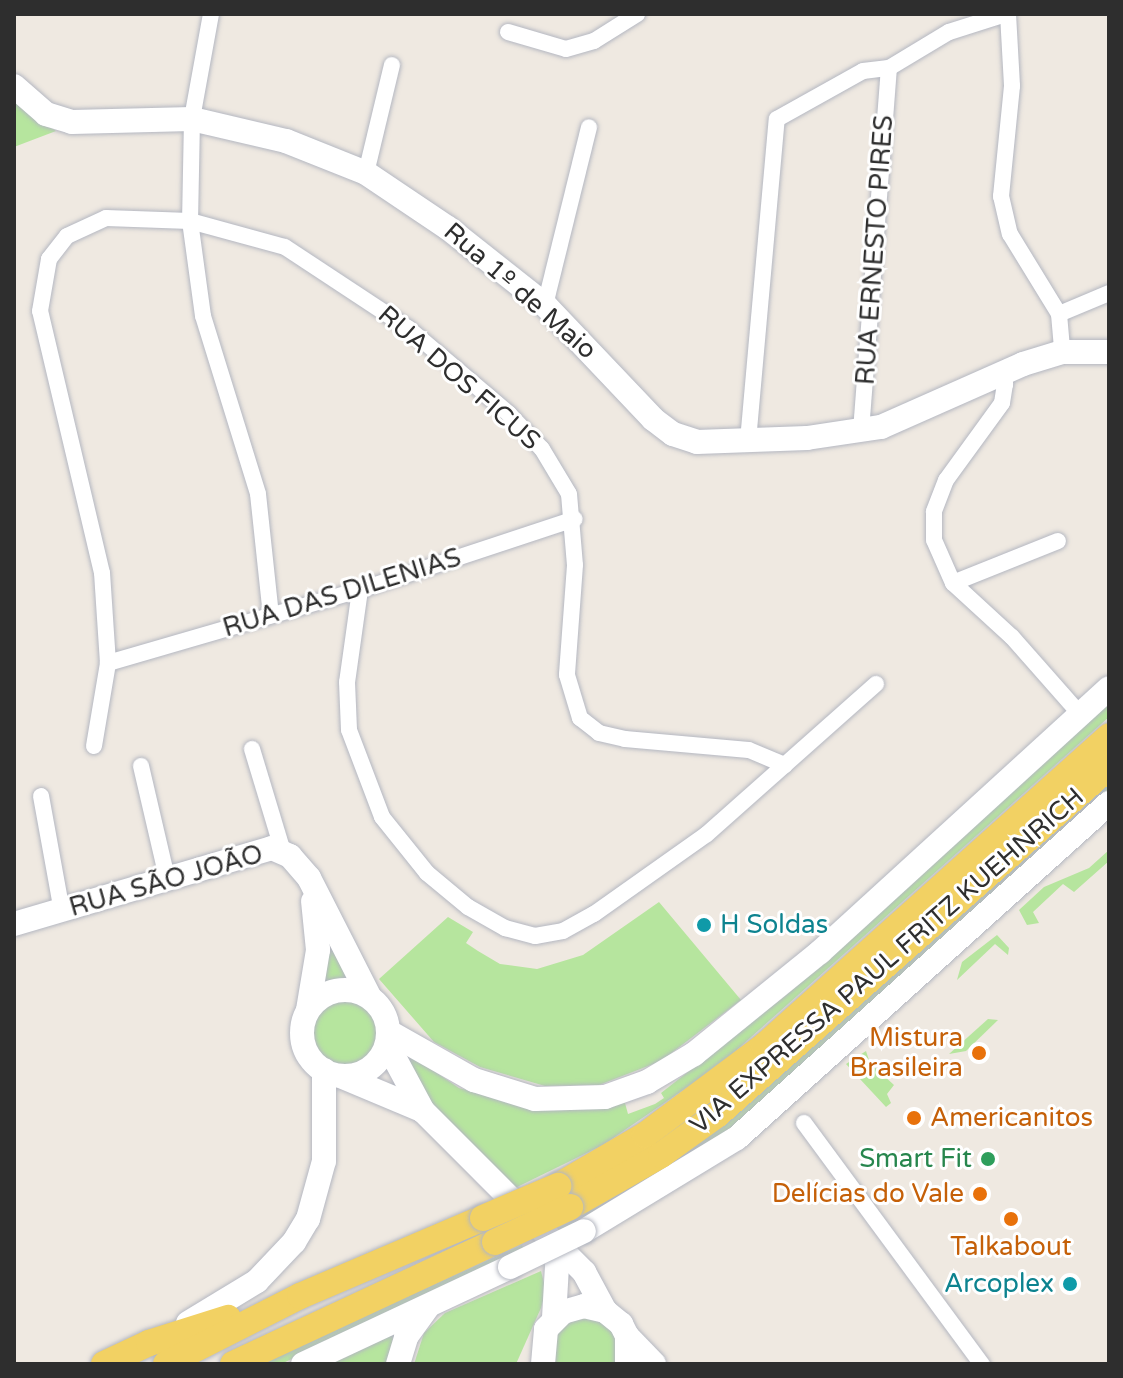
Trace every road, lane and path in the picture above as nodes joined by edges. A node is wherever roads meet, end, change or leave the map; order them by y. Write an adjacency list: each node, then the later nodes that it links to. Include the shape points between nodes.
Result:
1 (211, 14): 8 (street)
2 (637, 14): 4 (street, via 594,41 566,49)
3 (1007, 14): 6 (street, via 949,32); 14 (street, via 1012,86 1001,196 1010,234)
4 (508, 32)
5 (392, 65): 10 (street)
6 (889, 68): 18 (street, RUA ERNESTO PIRES); 19 (street, via 863,71 795,105 774,126)
7 (14, 86): 8 (street, Rua 1º de Maio, via 46,114 72,122)
8 (192, 119): 10 (street, Rua 1º de Maio, via 286,141); 11 (street)
9 (589, 127): 13 (street)
10 (366, 173): 13 (street, Rua 1º de Maio, via 448,228)
11 (190, 221): 20 (street, RUA DOS FICUS, via 285,247 408,328 542,449 560,473); 24 (street, via 203,316 258,494); 25 (street, RUA DOS FICUS, via 90,222 67,236 49,259 41,283 40,311 55,390 102,573)
12 (1109, 293): 14 (street)
13 (545, 305): 19 (street, Rua 1º de Maio, via 673,434 697,442)
14 (1059, 314): 15 (street)
15 (1062, 352): 16 (street, Rua 1º de Maio); 17 (street, Rua 1º de Maio)
16 (1109, 352)
17 (999, 373): 18 (street, Rua 1º de Maio, via 898,421); 22 (street, via 1005,384 1002,403 961,455 934,512 934,540)
18 (861, 431): 19 (street, Rua 1º de Maio)
19 (748, 441)
20 (575, 519): 23 (street, RUA DAS DILENIAS); 32 (street, RUA DOS FICUS, via 567,675 580,718 599,733 749,750)
21 (1058, 541): 22 (street)
22 (953, 583): 28 (street, via 1012,637)
23 (360, 590): 24 (street, RUA DAS DILENIAS); 32 (street, via 347,682 349,730 371,793 382,817 427,873 468,907 505,928 535,936 563,931 594,914 707,834)
24 (271, 615): 25 (street, RUA DAS DILENIAS)
25 (108, 663): 30 (street, RUA DOS FICUS)
26 (876, 684): 32 (street)
27 (1109, 688): 28 (street)
28 (1080, 714): 44 (street, via 820,952 694,1054 647,1082 605,1097 535,1099 474,1080)
29 (1109, 736): 48 (main road, VIA EXPRESSA PAUL FRITZ KUEHNRICH, via 764,1046)
30 (94, 746)
31 (252, 749): 37 (street)
32 (785, 765)
33 (141, 766): 39 (street)
34 (1109, 767): 48 (main road, VIA EXPRESSA PAUL FRITZ KUEHNRICH, via 728,1105 661,1155)
35 (41, 796): 40 (street)
36 (1109, 803): 51 (street, bridge, via 737,1138 584,1231)
37 (283, 852): 38 (street, RUA SÃO JOÃO); 39 (street, RUA SÃO JOÃO, via 258,850)
38 (309, 878): 42 (street, RUA SÃO JOÃO); 43 (street, via 318,950)
39 (168, 882): 40 (street, RUA SÃO JOÃO)
40 (62, 911): 41 (street, RUA SÃO JOÃO)
41 (14, 924)
42 (369, 996): 43 (street, via 336,990); 44 (street, via 386,1018)
43 (308, 1010): 45 (street, via 303,1043)
44 (388, 1038): 45 (street, via 364,1072); 46 (street)
45 (332, 1073): 46 (street); 55 (street, via 318,1195 294,1242 247,1288)
46 (423, 1111): 49 (street)
47 (804, 1123): 64 (street)
48 (564, 1196): 50 (main road, VIA EXPRESSA PAUL FRITZ KUEHNRICH, bridge, via 483,1218); 59 (main road, VIA EXPRESSA PAUL FRITZ KUEHNRICH, bridge, via 495,1242)
49 (558, 1248): 52 (street, via 584,1272); 53 (street)
50 (300, 1296): 55 (main road); 58 (main road, VIA EXPRESSA PAUL FRITZ KUEHNRICH)
51 (430, 1305): 60 (street); 61 (street, via 406,1337)
52 (605, 1311): 53 (street, via 584,1306); 54 (street)
53 (554, 1318): 56 (street)
54 (627, 1336): 62 (street); 63 (street)
55 (149, 1343): 57 (main road)
56 (539, 1361)
57 (104, 1364)
58 (166, 1364)
59 (233, 1364)
60 (303, 1364)
61 (398, 1364)
62 (627, 1364)
63 (654, 1364)
64 (982, 1364)

